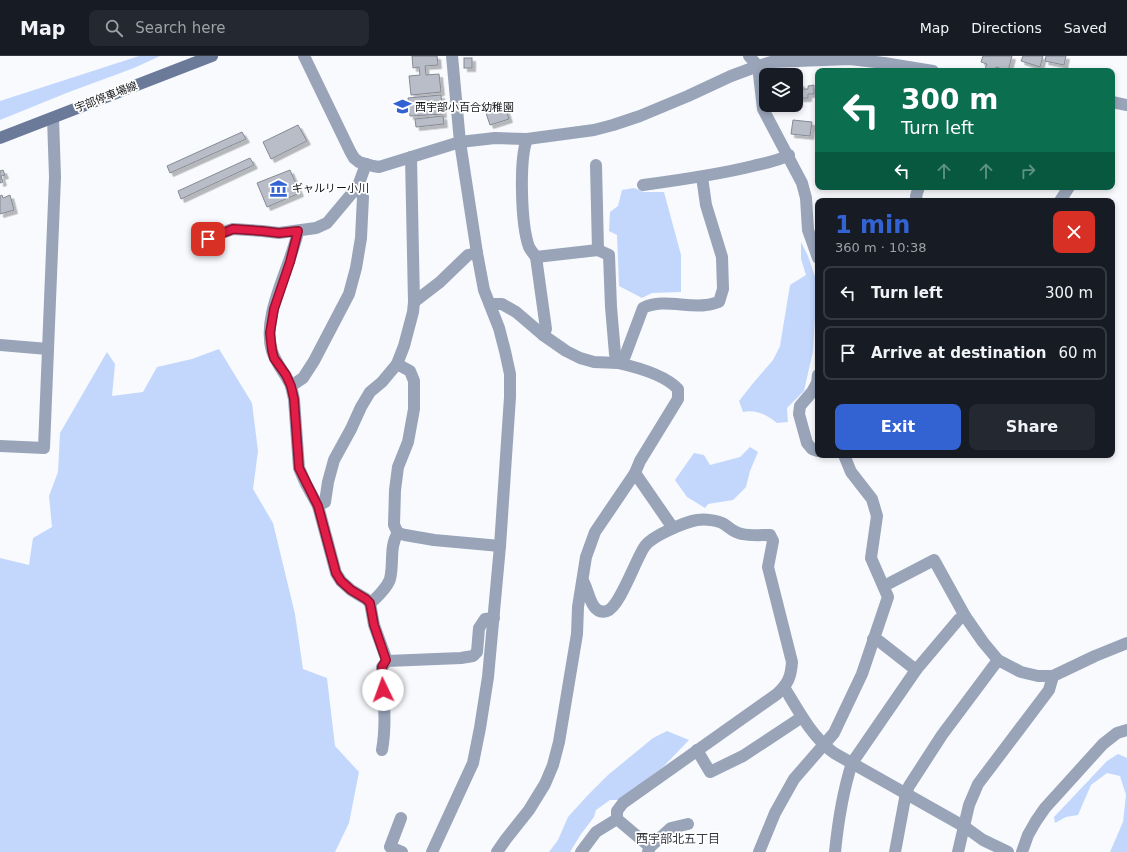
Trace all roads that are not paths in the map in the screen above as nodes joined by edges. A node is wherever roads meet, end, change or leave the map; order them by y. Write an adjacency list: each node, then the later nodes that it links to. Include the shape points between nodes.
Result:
1 (212, 56): 9 (main road, 宇部停車場線)
2 (304, 56): 15 (street, via 354,158)
3 (452, 56): 12 (street)
4 (749, 56): 5 (street)
5 (758, 66): 6 (street, via 771,62 850,59); 11 (street, via 613,125); 13 (street, via 763,109)
6 (906, 68)
7 (1115, 103): 8 (street)
8 (1127, 105)
9 (52, 118): 10 (main road, 宇部停車場線); 30 (street, via 55,177)
10 (0, 138)
11 (527, 139): 12 (street, via 495,138); 25 (street, via 522,187 524,224 529,248)
12 (460, 142): 14 (street); 24 (street)
13 (789, 155): 17 (street); 23 (street, via 802,183 806,198 808,230)
14 (411, 157): 15 (street, via 379,167); 26 (street)
15 (366, 164): 19 (street)
16 (596, 165): 22 (street)
17 (702, 177): 18 (street); 31 (street, via 706,205 722,258 724,289 719,302 706,306 660,304 643,308 625,356)
18 (643, 185)
19 (358, 186): 20 (street, via 327,223); 33 (street, via 363,197 361,231 356,268 349,294 314,361 303,378)
20 (298, 231): 21 (street, via 279,233 233,229); 33 (street, via 274,309 270,333 274,358)
21 (197, 244)
22 (598, 250): 25 (street); 31 (street, via 608,255 615,354)
23 (815, 250)
24 (477, 253): 26 (street, via 468,255); 27 (street, via 484,290)
25 (536, 258): 28 (street, via 546,329)
26 (414, 302): 32 (street)
27 (490, 304): 28 (street, via 502,304 516,312); 42 (street, via 510,374)
28 (543, 335): 31 (street, via 580,358 594,362)
29 (0, 345): 30 (street)
30 (48, 349): 35 (street, via 44,448)
31 (618, 363): 38 (street, via 636,367 672,383 678,389 678,399)
32 (397, 364): 39 (street, via 370,392 361,407 334,460 325,502); 41 (street, via 410,371 414,381 414,409 408,442 398,467 395,490 393,520)
33 (291, 386): 39 (street, via 299,468)
34 (815, 387): 36 (street, via 800,406 799,414 808,443)
35 (0, 446)
36 (815, 450)
37 (845, 458): 44 (street, via 851,472 874,504 877,516 871,558)
38 (635, 472): 40 (street); 43 (street, via 595,532 586,557)
39 (318, 506): 45 (street, via 336,573 351,590)
40 (673, 528): 43 (street, via 646,544 625,587 614,606 608,611 602,612 590,601); 54 (street, via 698,520 713,521 743,535 770,535 773,540 768,567 792,662 791,675)
41 (398, 532): 42 (street, via 434,540); 45 (street, via 394,539 390,581)
42 (500, 546): 47 (street)
43 (582, 580): 69 (street, via 577,634 553,766 529,810)
44 (884, 586): 46 (street, via 934,560); 48 (street, via 888,597)
45 (370, 603): 50 (street, via 374,625)
46 (965, 616): 51 (street); 52 (street, via 959,619)
47 (494, 618): 50 (street, via 485,619 479,628 477,652 473,656 434,660); 68 (street, via 488,677 473,762)
48 (873, 639): 52 (street); 57 (street, via 862,674 834,733)
49 (1127, 643): 53 (street)
50 (386, 660): 58 (street, via 382,667 386,720)
51 (998, 660): 53 (street, via 1021,672); 61 (street, via 942,735)
52 (916, 670): 60 (street)
53 (1053, 676): 65 (street, via 1049,690 978,784 969,805)
54 (784, 687): 55 (street); 59 (street)
55 (802, 717): 57 (street); 59 (street, via 743,756 710,772)
56 (1127, 730): 76 (street, via 1116,733 1103,744 1045,808 1028,835)
57 (824, 746): 60 (street); 71 (street, via 817,750 794,779 775,813)
58 (382, 750)
59 (697, 750): 63 (street, via 623,803 617,811)
60 (852, 763): 61 (street); 72 (street)
61 (906, 793): 65 (street); 73 (street)
62 (400, 818): 67 (street, via 390,847)
63 (617, 819): 66 (street); 70 (street, via 596,832)
64 (688, 824): 66 (street, via 671,828)
65 (965, 827): 74 (street); 75 (street, via 983,840)
66 (649, 850)
67 (402, 852)
68 (432, 852)
69 (497, 852)
70 (581, 852)
71 (759, 852)
72 (835, 852)
73 (895, 852)
74 (958, 852)
75 (1008, 852)
76 (1022, 852)

